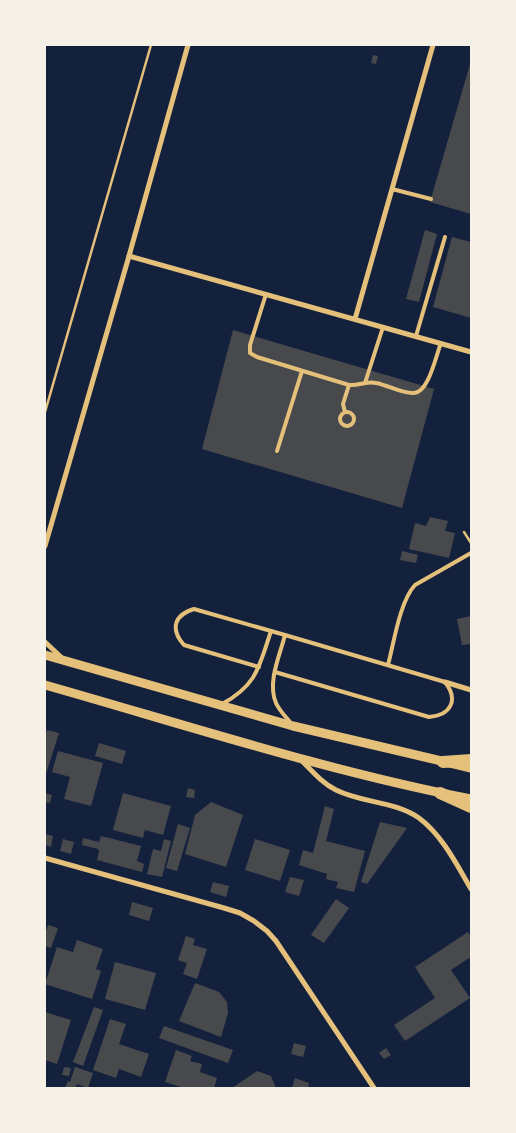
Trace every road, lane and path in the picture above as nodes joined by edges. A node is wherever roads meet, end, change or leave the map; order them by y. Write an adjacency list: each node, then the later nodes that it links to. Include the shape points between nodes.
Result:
1 (151, 45): 17 (path)
2 (188, 45): 7 (street)
3 (433, 45): 4 (street)
4 (392, 189): 5 (lane); 9 (street)
5 (431, 199)
6 (445, 237): 11 (lane)
7 (129, 256): 8 (street); 22 (street)
8 (266, 294): 9 (street); 14 (lane, via 250,353)
9 (355, 319): 10 (street)
10 (383, 327): 11 (street); 15 (lane)
11 (416, 336): 12 (street)
12 (440, 343): 13 (street); 15 (lane, via 427,383 421,391 414,393 375,382)
13 (471, 352)
14 (302, 371): 16 (lane); 19 (lane)
15 (365, 383): 16 (lane)
16 (349, 385): 18 (lane, via 343,404)
17 (45, 412)
18 (345, 412)
19 (276, 451)
20 (464, 532): 21 (path)
21 (471, 543)
22 (45, 546)
23 (471, 554): 29 (lane, via 410,590)
24 (271, 631): 25 (lane); 30 (lane); 30 (lane, via 194,610 184,612 178,619 175,628 177,638 184,644)
25 (285, 635): 29 (lane); 31 (lane)
26 (45, 642): 28 (street)
27 (45, 655): 28 (street)
28 (64, 660): 35 (street)
29 (388, 665): 32 (lane)
30 (259, 667): 35 (lane, via 245,689)
31 (275, 672): 32 (lane, via 429,717 445,713 450,707 452,690); 36 (lane, via 273,694)
32 (445, 682): 34 (street)
33 (45, 685): 37 (street)
34 (471, 690)
35 (220, 705): 36 (street)
36 (293, 726): 39 (street)
37 (299, 758): 41 (street); 45 (street, via 337,790 405,811 420,819 442,844)
38 (471, 760): 39 (main road)
39 (444, 762): 40 (street)
40 (471, 768)
41 (440, 793): 42 (street); 43 (main road)
42 (471, 799)
43 (471, 807)
44 (45, 858): 46 (street, via 232,911 254,921 268,931 285,952)
45 (471, 889)
46 (374, 1088)

